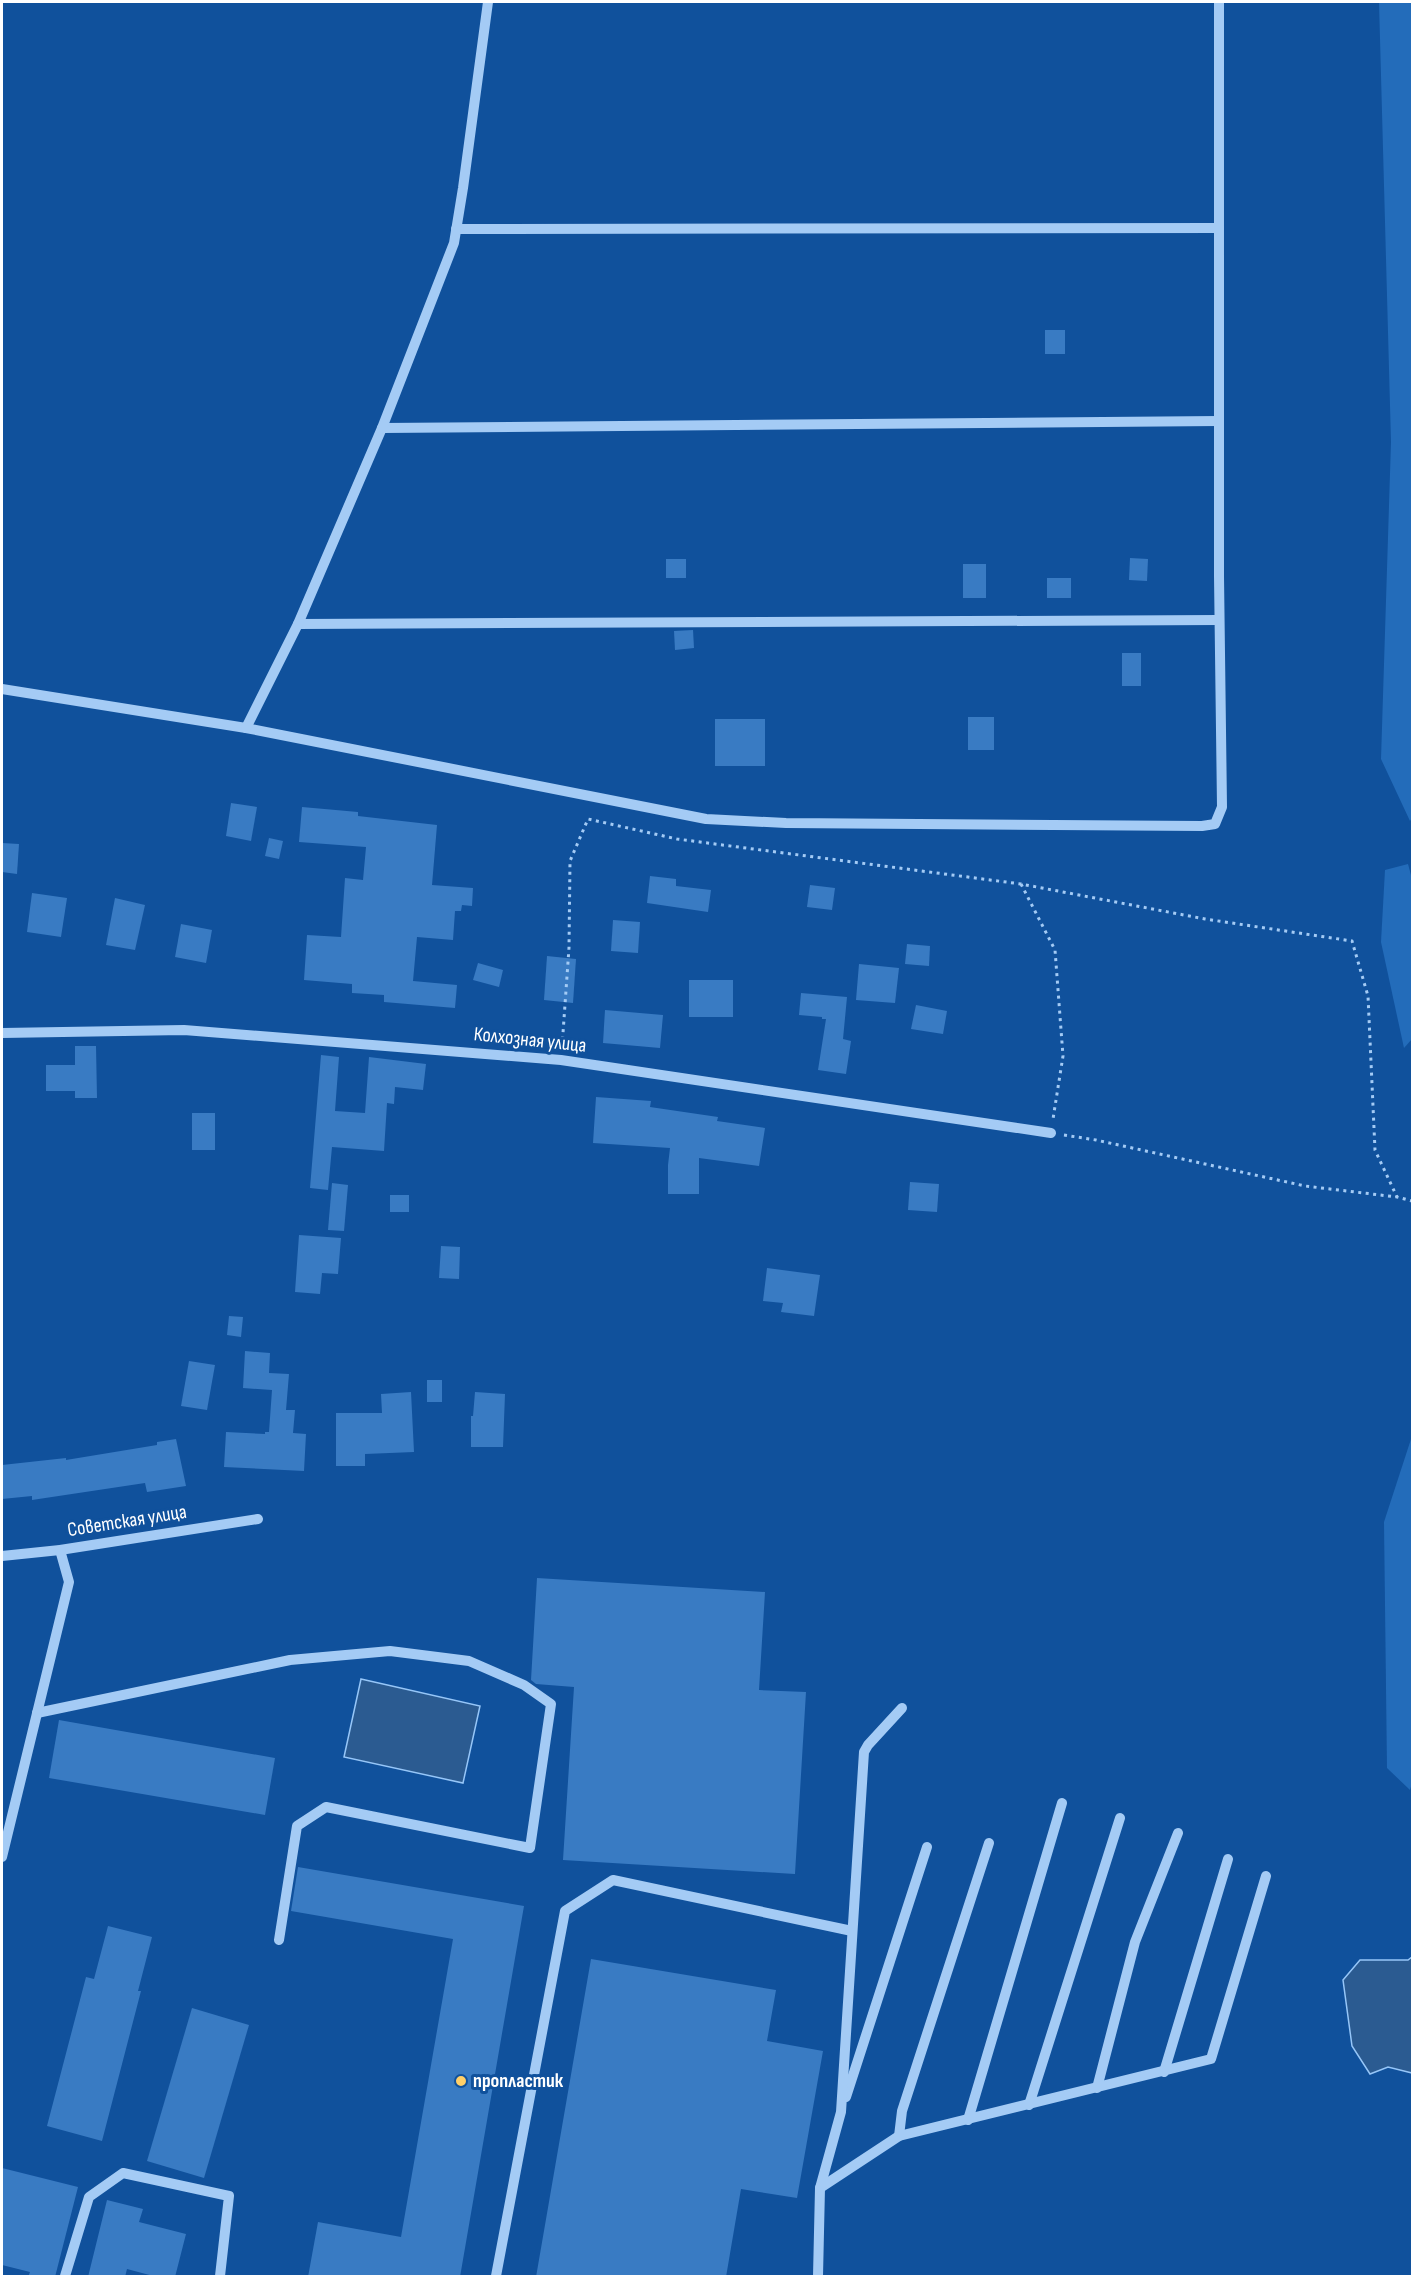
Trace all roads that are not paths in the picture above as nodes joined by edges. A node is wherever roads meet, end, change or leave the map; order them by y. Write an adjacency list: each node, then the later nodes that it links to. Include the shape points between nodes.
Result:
1 (488, 2): 4 (street)
2 (1219, 2): 3 (street)
3 (1219, 228): 4 (street); 5 (street)
4 (456, 229): 6 (street, via 454,243)
5 (1219, 421): 6 (street); 7 (street)
6 (382, 428): 8 (street)
7 (1219, 620): 8 (street); 10 (street, via 1222,807 1215,824 1202,826 706,819)
8 (298, 624): 10 (street)
9 (2, 689): 10 (street)
10 (246, 728)
11 (2, 1033): 12 (street, Колхозная улица, via 184,1030 561,1060)
12 (1051, 1133)
13 (258, 1519): 14 (street, Советская улица)
14 (60, 1550): 15 (street, Советская улица); 17 (street, via 69,1582)
15 (2, 1556)
16 (902, 1708): 26 (street, via 864,1752)
17 (37, 1713): 23 (street); 27 (street, via 290,1660 390,1652 469,1661 524,1685 552,1704 530,1848 326,1807 297,1826)
18 (1062, 1803): 32 (street)
19 (1120, 1818): 30 (street)
20 (1178, 1833): 29 (street, via 1136,1942)
21 (989, 1843): 33 (street, via 902,2111)
22 (927, 1847): 31 (street)
23 (2, 1857)
24 (1228, 1858): 28 (street)
25 (1266, 1876): 28 (street, via 1211,2059)
26 (852, 1931): 31 (street); 37 (street, via 613,1880 566,1911)
27 (279, 1940)
28 (1164, 2072): 29 (street)
29 (1097, 2088): 30 (street)
30 (1029, 2105): 32 (street)
31 (841, 2112): 34 (street)
32 (968, 2120): 33 (street)
33 (898, 2136): 34 (street)
34 (820, 2188): 38 (street)
35 (65, 2277): 36 (street, via 89,2197 123,2173 229,2196)
36 (220, 2277)
37 (496, 2277)
38 (818, 2277)

